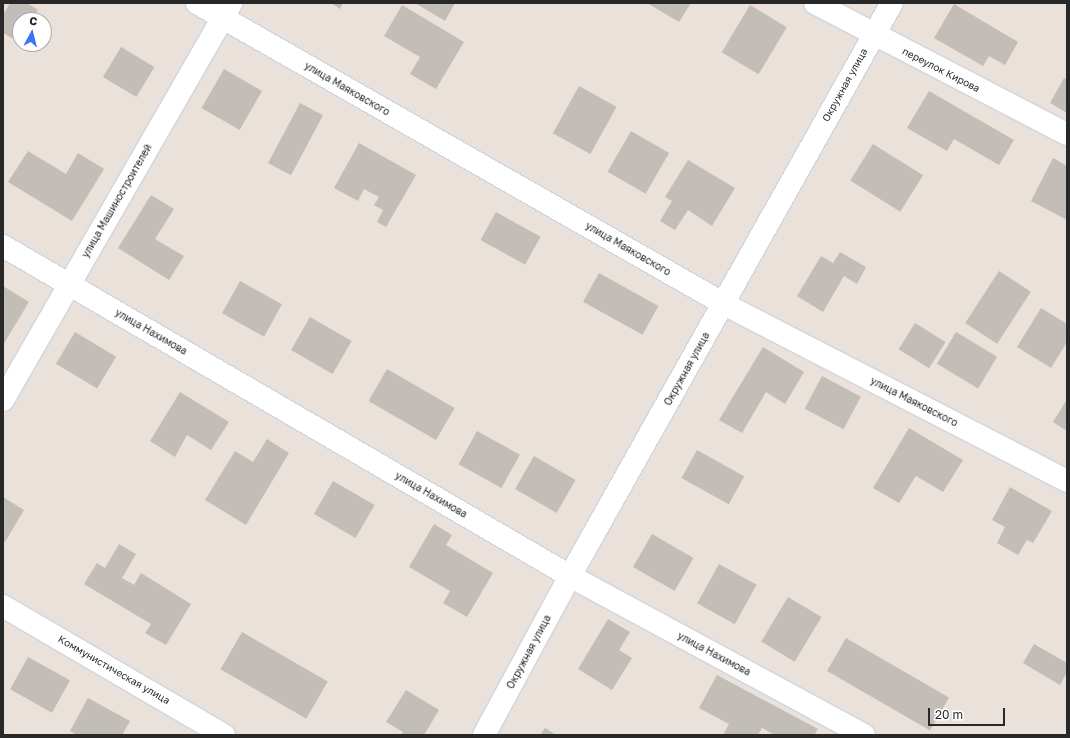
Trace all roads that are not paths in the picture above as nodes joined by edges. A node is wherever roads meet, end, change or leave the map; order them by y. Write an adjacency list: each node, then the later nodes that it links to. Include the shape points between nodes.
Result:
1 (197, 3): 4 (street, улица Маяковского)
2 (815, 3): 5 (street, переулок Кирова)
3 (892, 3): 5 (street, Окружная улица)
4 (227, 10): 8 (street, улица Машиностроителей); 9 (street, улица Маяковского)
5 (873, 35): 6 (street, переулок Кирова); 9 (street, Окружная улица)
6 (1067, 134)
7 (3, 246): 8 (street, улица Нахимова)
8 (69, 284): 10 (street, улица Машиностроителей); 12 (street, улица Нахимова)
9 (724, 304): 11 (street, улица Маяковского); 12 (street, Окружная улица)
10 (3, 400)
11 (1067, 481)
12 (570, 576): 15 (street, Окружная улица); 16 (street, улица Нахимова)
13 (3, 606): 14 (street, Коммунистическая улица)
14 (224, 735)
15 (484, 735)
16 (864, 735)

